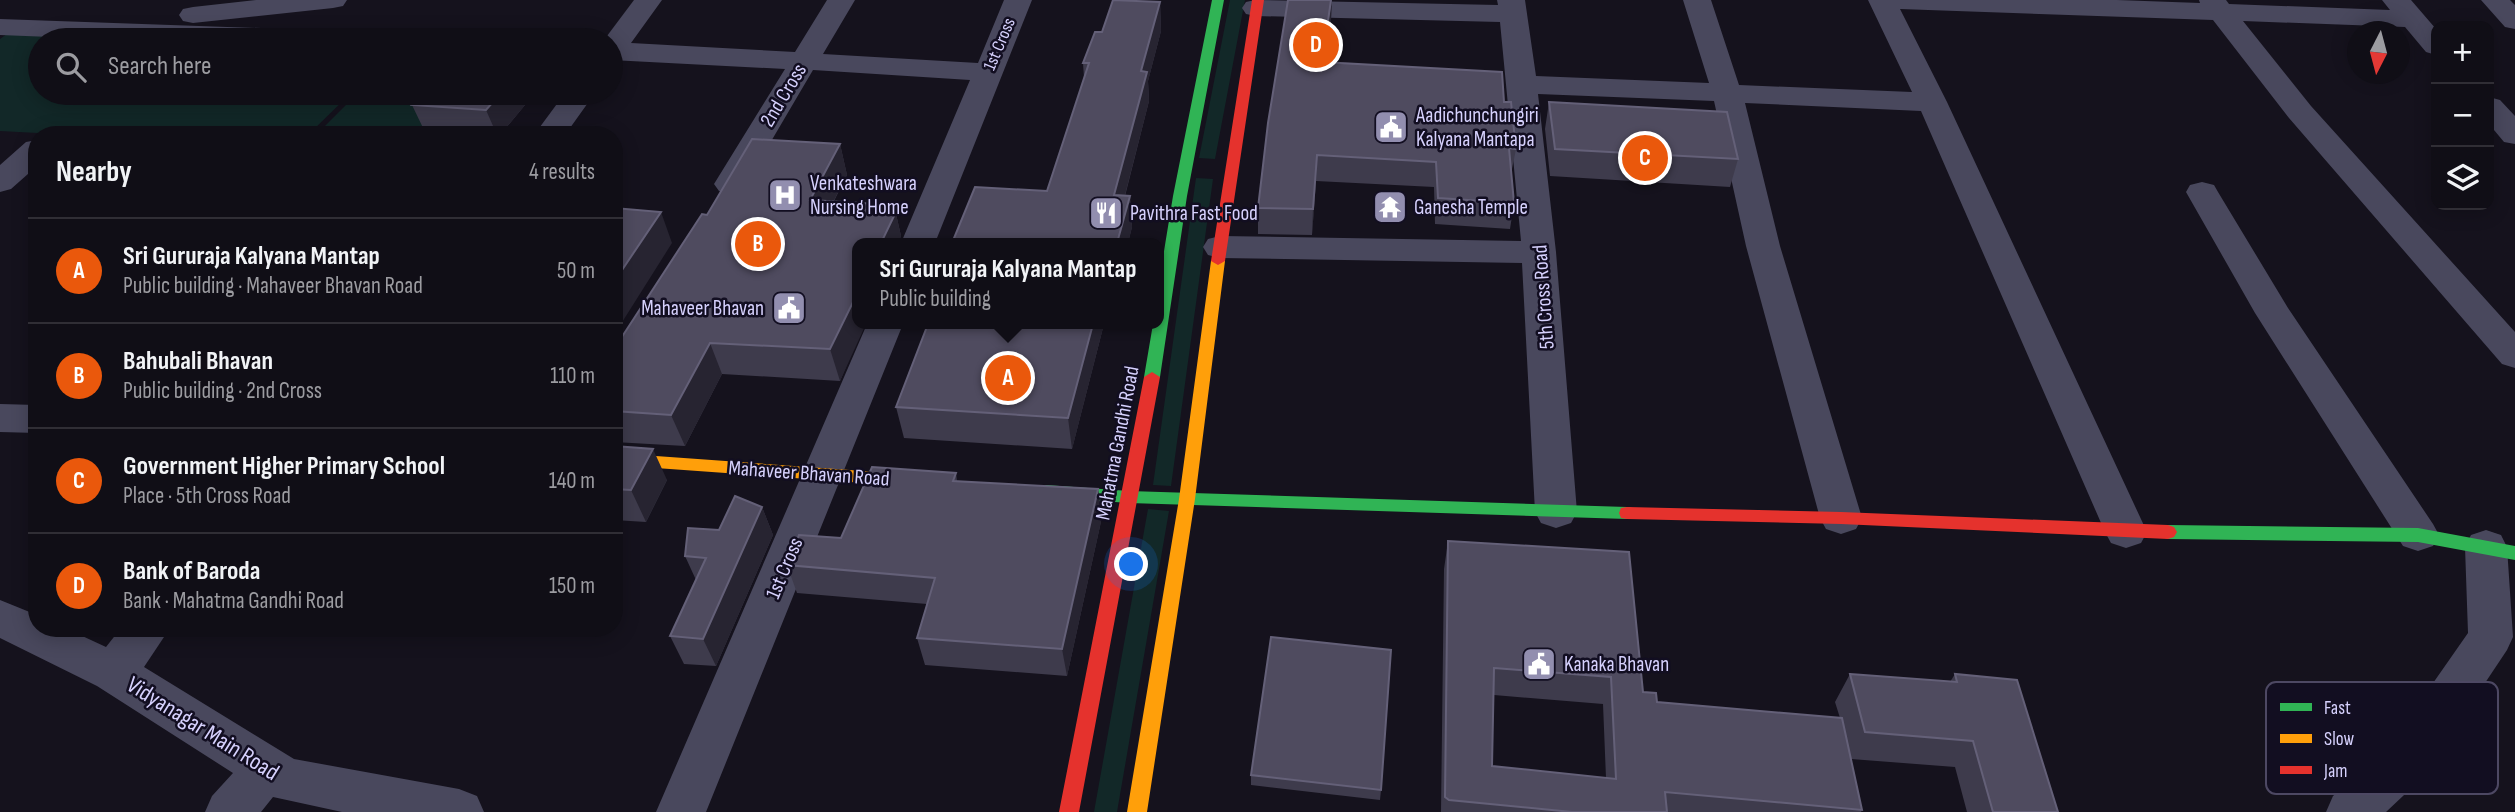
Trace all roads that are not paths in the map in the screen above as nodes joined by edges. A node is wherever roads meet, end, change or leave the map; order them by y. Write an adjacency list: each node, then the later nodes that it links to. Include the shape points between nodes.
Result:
1 (333, 0): 18 (street, via 181,16)
2 (648, 0): 19 (street)
3 (841, 0): 22 (street, 2nd Cross)
4 (1018, 0): 23 (street, 1st Cross)
5 (1218, 0): 40 (street, Mahatma Gandhi Road, via 1193,166 1180,197)
6 (1697, 0): 25 (street)
7 (1882, 0): 26 (street)
8 (1889, 0): 11 (street)
9 (2495, 0): 15 (street)
10 (1257, 4): 12 (street); 38 (street, via 1226,169)
11 (2076, 4): 13 (street)
12 (1512, 7): 24 (street, 5th Cross Road)
13 (2217, 7): 14 (street); 43 (street, via 2300,112)
14 (2404, 10): 20 (street)
15 (2515, 21)
16 (0, 27): 17 (street)
17 (28, 28)
18 (159, 28)
19 (623, 34)
20 (2431, 40)
21 (623, 51): 22 (street)
22 (803, 61): 23 (street); 36 (street, 2nd Cross)
23 (988, 72): 37 (street, 1st Cross)
24 (1524, 84): 25 (street); 39 (street, 5th Cross Road)
25 (1727, 92): 26 (street); 51 (street, via 1763,246)
26 (1932, 102): 52 (street)
27 (571, 105): 29 (street)
28 (2494, 112): 30 (street)
29 (556, 126)
30 (2515, 135)
31 (0, 146): 32 (street)
32 (28, 148)
33 (28, 156): 34 (street)
34 (0, 181)
35 (2202, 192): 53 (street, via 2273,313)
36 (713, 212)
37 (920, 238)
38 (1220, 247): 39 (street); 49 (street)
39 (1539, 252): 50 (street, 5th Cross Road)
40 (1164, 303)
41 (883, 329): 45 (street, 1st Cross)
42 (1160, 329): 48 (street, Mahatma Gandhi Road)
43 (2515, 355)
44 (623, 460): 45 (street, Mahaveer Bhavan Road)
45 (823, 474): 46 (street, Mahaveer Bhavan Road); 65 (street, 1st Cross)
46 (934, 482)
47 (1031, 489): 48 (street)
48 (1129, 496): 49 (street); 66 (street, Mahatma Gandhi Road)
49 (1186, 499): 50 (street); 67 (street)
50 (1556, 512): 51 (street)
51 (1841, 518): 52 (street)
52 (2126, 532): 53 (street)
53 (2418, 535): 54 (street)
54 (2500, 550): 60 (street, via 2491,638)
55 (0, 618): 56 (street, Vidyanagar Main Road)
56 (28, 631)
57 (40, 637): 59 (street, Vidyanagar Main Road)
58 (141, 637): 59 (street)
59 (113, 672): 61 (street, Vidyanagar Main Road)
60 (2461, 682)
61 (265, 769): 63 (street); 64 (street, Vidyanagar Main Road, via 284,779)
62 (2371, 794): 68 (street)
63 (230, 812)
64 (459, 812)
65 (681, 812)
66 (1069, 812)
67 (1137, 812)
68 (2351, 812)

